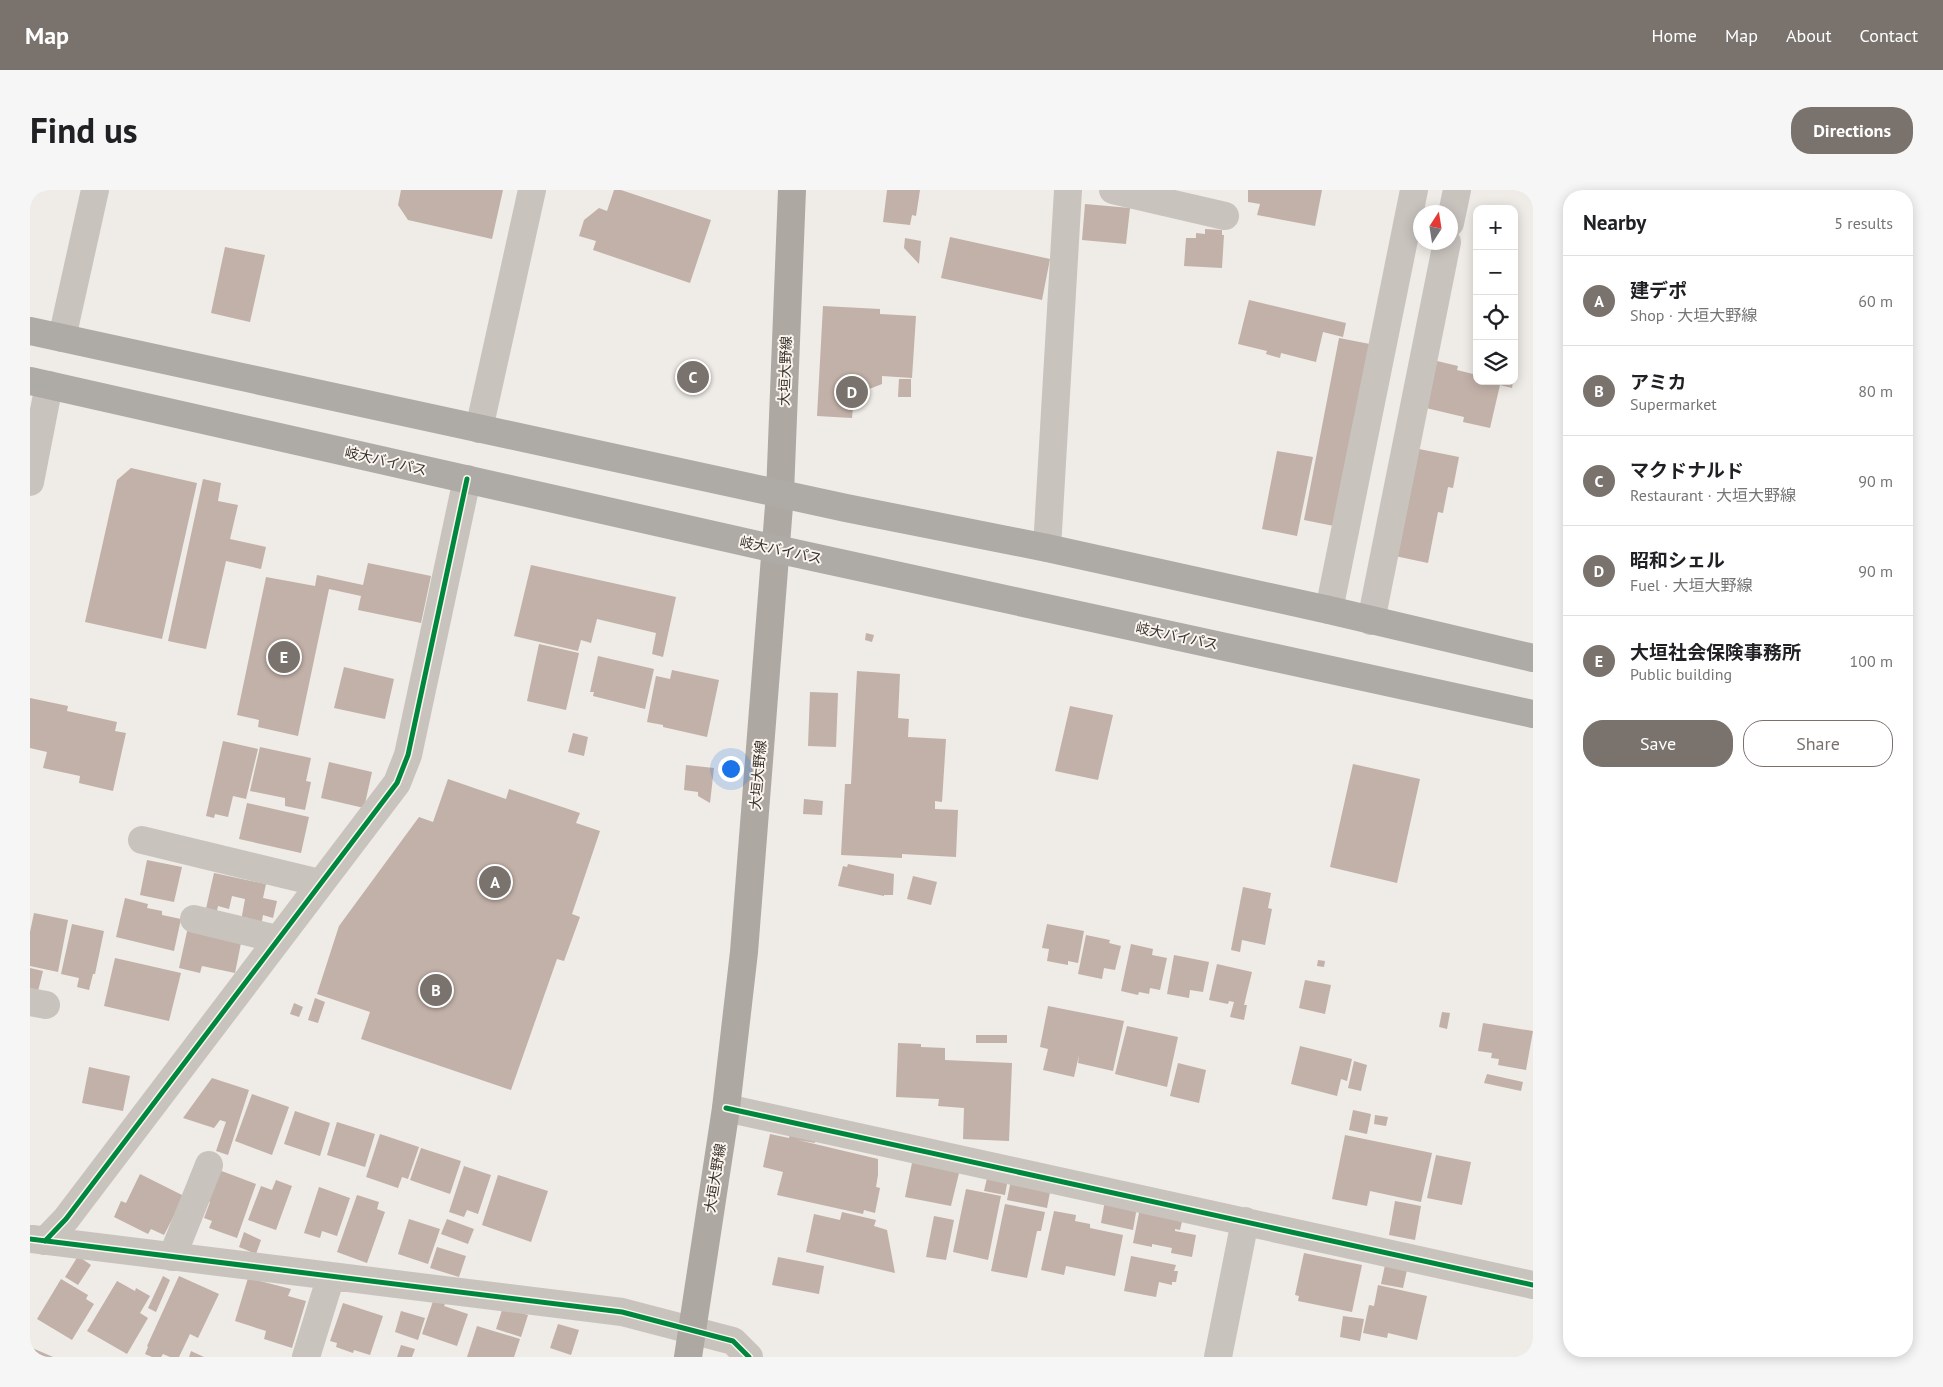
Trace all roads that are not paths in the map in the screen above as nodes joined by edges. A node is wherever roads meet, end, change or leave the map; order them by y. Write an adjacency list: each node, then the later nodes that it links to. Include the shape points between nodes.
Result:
1 (95, 190): 12 (street)
2 (532, 190): 14 (street)
3 (792, 190): 17 (main road, 大垣大野線)
4 (1068, 190): 18 (street)
5 (1113, 190): 9 (street)
6 (1414, 190): 20 (street)
7 (1457, 190): 8 (street)
8 (1454, 205)
9 (1225, 216)
10 (1445, 250): 21 (street)
11 (30, 331): 12 (highway)
12 (62, 338): 14 (highway)
13 (40, 383): 15 (highway, 岐大バイパス); 16 (street)
14 (480, 429): 17 (highway)
15 (467, 479): 19 (highway, 岐大バイパス); 25 (street, via 408,755 397,783)
16 (30, 482)
17 (780, 494): 18 (highway); 19 (main road, 大垣大野線)
18 (1046, 548): 20 (highway)
19 (776, 549): 23 (highway, 岐大バイパス); 28 (main road, 大垣大野線, via 744,942)
20 (1329, 610): 21 (highway)
21 (1371, 621): 22 (highway)
22 (1533, 658)
23 (1533, 714)
24 (142, 840): 25 (street)
25 (320, 883): 27 (street)
26 (194, 920): 27 (street)
27 (277, 939): 31 (street, via 66,1218)
28 (726, 1108): 30 (street); 35 (main road, 大垣大野線)
29 (209, 1165): 32 (street)
30 (1245, 1221): 34 (street); 38 (street)
31 (38, 1240): 32 (street)
32 (172, 1257): 33 (street)
33 (331, 1276): 35 (street, via 622,1312); 36 (street)
34 (1533, 1285)
35 (690, 1344): 37 (street, via 733,1341)
36 (306, 1357)
37 (749, 1357)
38 (1218, 1357)

